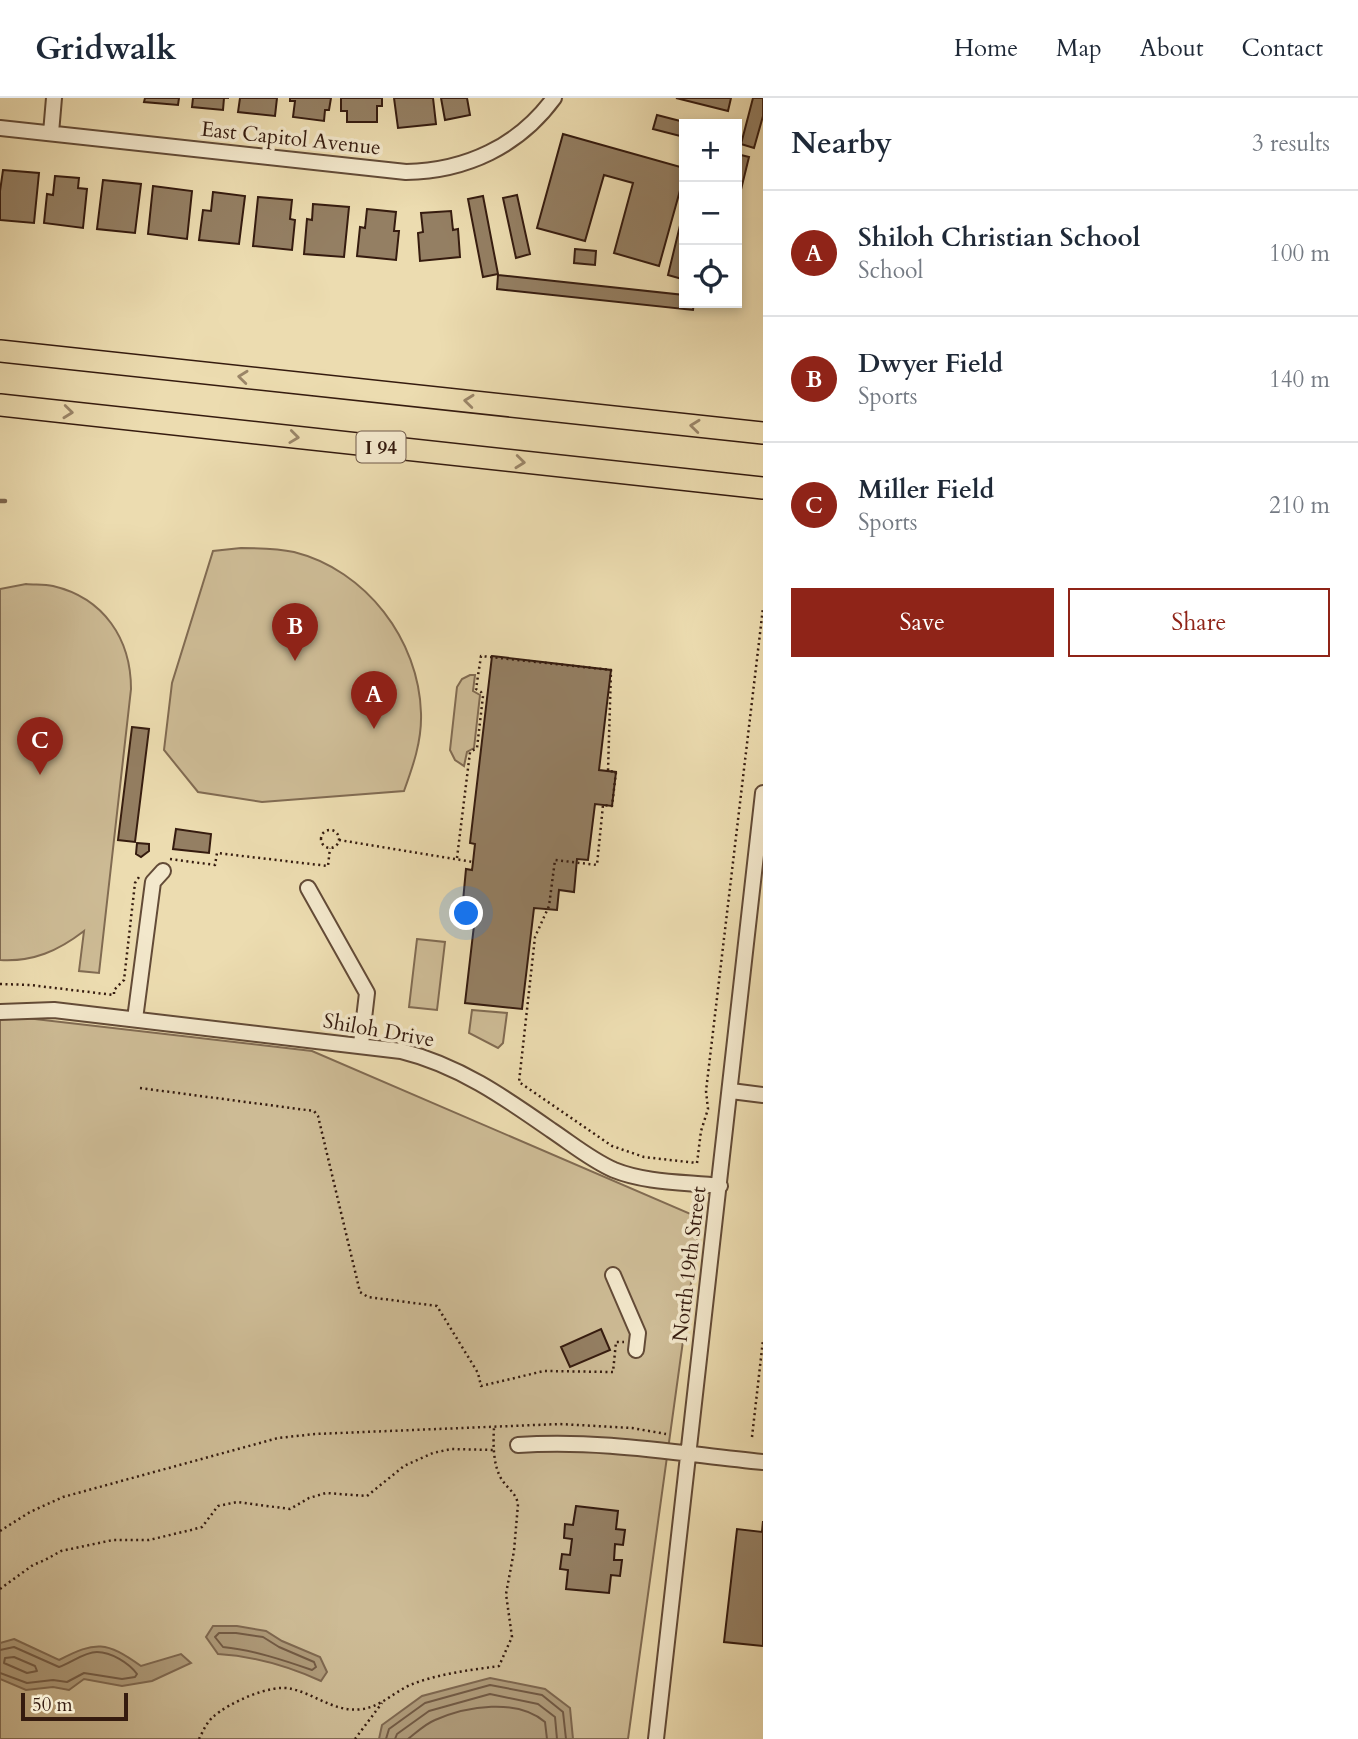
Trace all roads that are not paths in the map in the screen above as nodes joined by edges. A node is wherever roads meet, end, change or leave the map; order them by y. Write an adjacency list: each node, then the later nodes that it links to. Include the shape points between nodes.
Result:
1 (54, 98): 4 (street)
2 (554, 98): 4 (street, East Capitol Avenue, via 529,127 497,150 462,164 424,171)
3 (0, 128): 4 (street, East Capitol Avenue)
4 (51, 133)
5 (0, 351): 7 (highway, one-way to 5)
6 (0, 405): 8 (highway, I 94, one-way to 8)
7 (763, 433)
8 (763, 488)
9 (763, 793): 15 (street, North 19th Street)
10 (163, 865): 13 (street, via 153,882)
11 (308, 888): 14 (street, via 367,993)
12 (0, 1012): 13 (street, Shiloh Drive, via 40,1009)
13 (135, 1019): 14 (street, Shiloh Drive)
14 (361, 1044): 17 (street, Shiloh Drive, via 446,1064 617,1171)
15 (730, 1091): 16 (street); 17 (street, North 19th Street)
16 (763, 1095)
17 (720, 1186): 21 (street, North 19th Street)
18 (613, 1275): 19 (street, via 638,1333)
19 (637, 1347)
20 (519, 1445): 21 (street, via 578,1443)
21 (687, 1454): 22 (street); 23 (street, North 19th Street)
22 (763, 1462)
23 (656, 1739)

